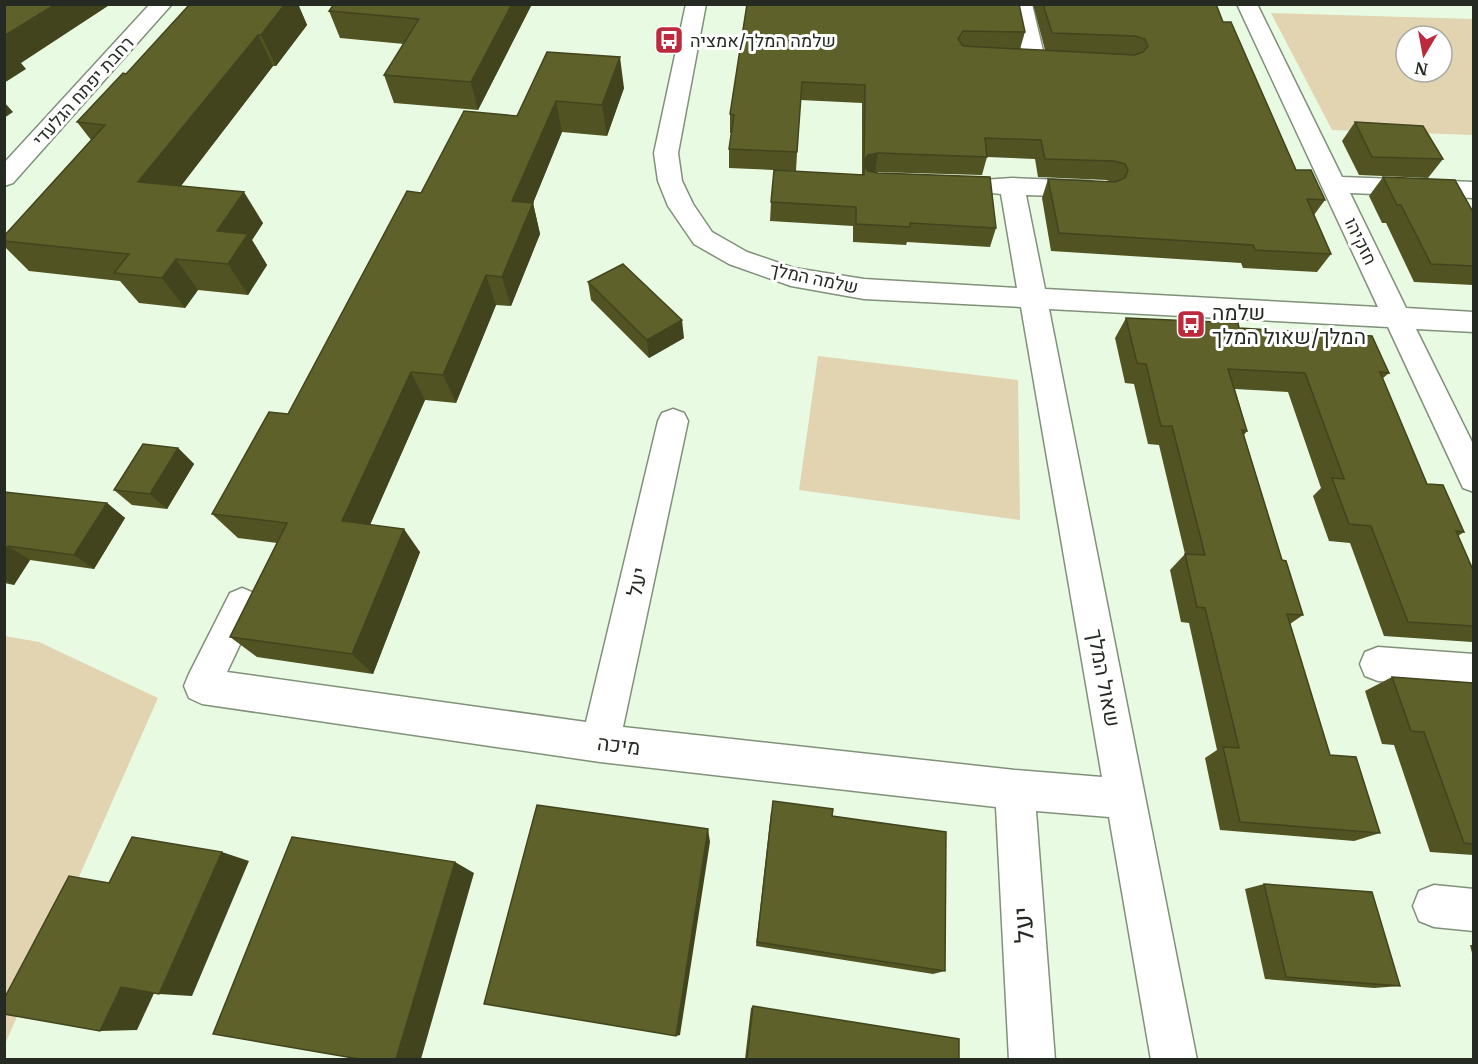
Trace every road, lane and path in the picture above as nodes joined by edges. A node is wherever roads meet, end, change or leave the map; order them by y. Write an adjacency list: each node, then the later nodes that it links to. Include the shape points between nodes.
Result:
1 (162, 4): 8 (street, רחבת יפתח הגלעדי)
2 (696, 4): 14 (street, שלמה המלך, via 666,153 670,181 681,206 703,237 738,258 791,277 864,289)
3 (1022, 4): 6 (street)
4 (1247, 4): 9 (street, חזקיהו)
5 (1012, 58): 6 (street)
6 (1034, 59): 7 (street)
7 (1057, 60)
8 (4, 178)
9 (1333, 184): 13 (street); 15 (street, חזקיהו)
10 (967, 185): 11 (street)
11 (1012, 186): 12 (street); 14 (street)
12 (1106, 190)
13 (1473, 190)
14 (1033, 297): 15 (street, שלמה המלך); 24 (street, שאול המלך)
15 (1398, 318): 16 (street, שלמה המלך); 18 (street, חזקיהו)
16 (1473, 322)
17 (673, 421): 22 (street, יעל)
18 (1473, 479)
19 (242, 604): 22 (street, מיכה, via 202,686)
20 (1378, 664): 21 (street)
21 (1473, 671)
22 (600, 743): 23 (street, מיכה)
23 (1015, 790): 24 (street, מיכה); 25 (street, יעל)
24 (1127, 799): 26 (street, שאול המלך)
25 (1032, 1059)
26 (1174, 1059)

